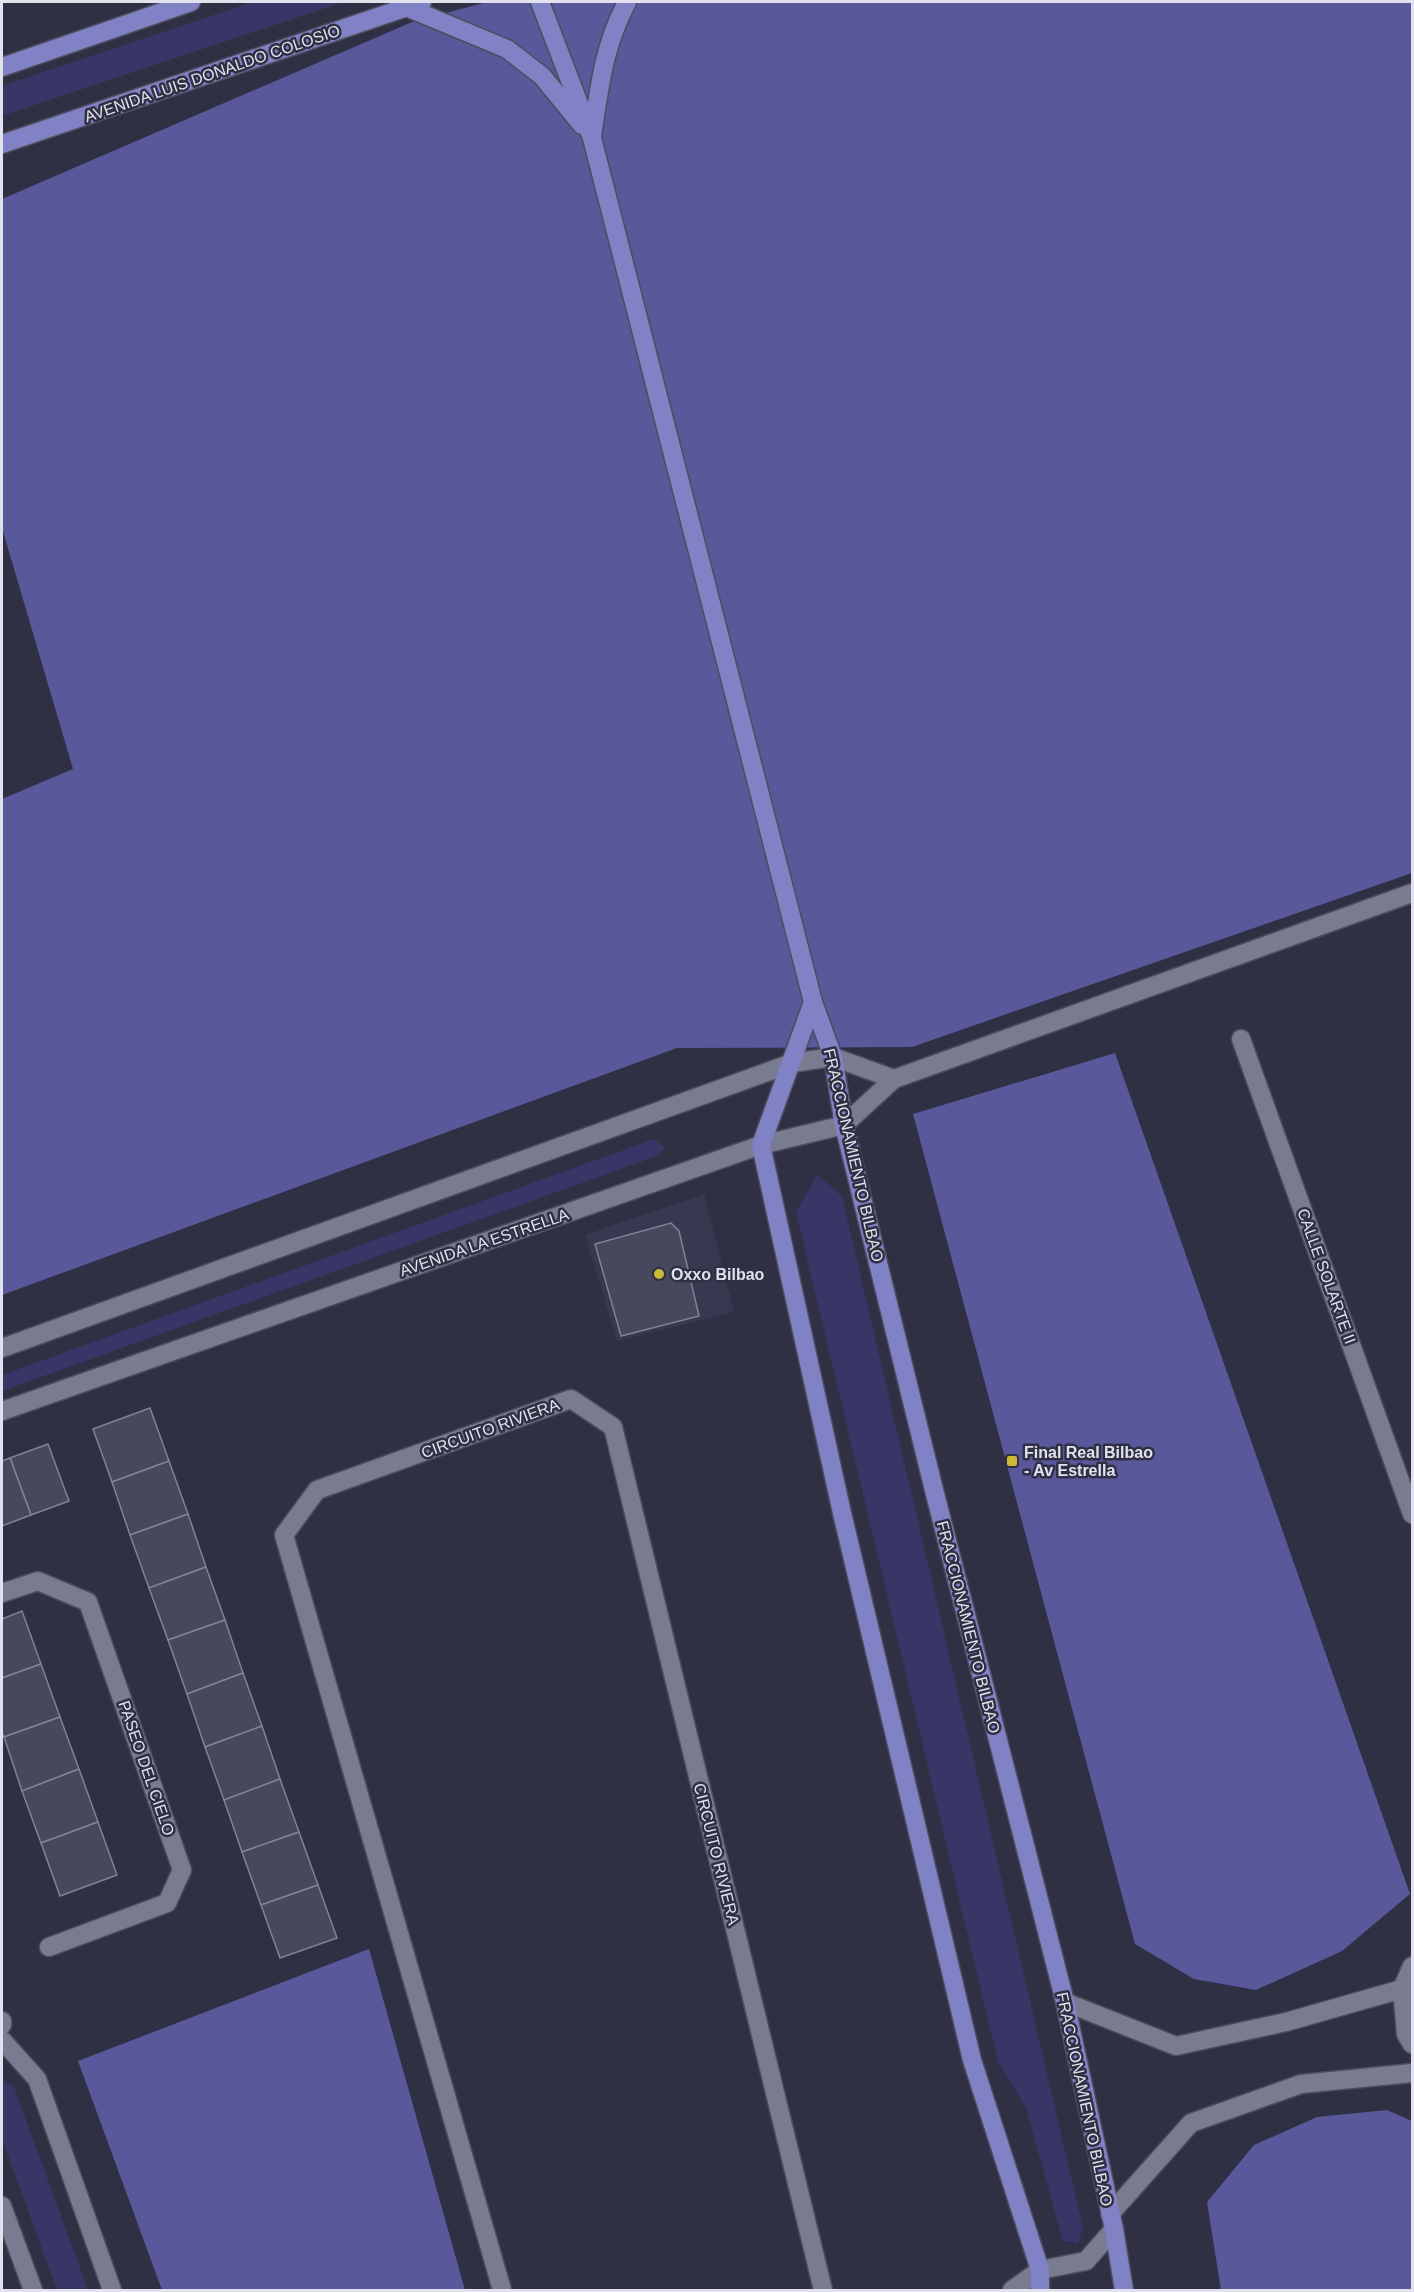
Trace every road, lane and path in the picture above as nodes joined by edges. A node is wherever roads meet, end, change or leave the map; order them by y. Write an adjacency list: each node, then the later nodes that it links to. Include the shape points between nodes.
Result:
1 (191, 2): 5 (main road)
2 (540, 2): 6 (main road)
3 (627, 2): 6 (main road, via 605,55)
4 (414, 4): 6 (main road, via 507,49 542,76); 7 (main road, AVENIDA LUIS DONALDO COLOSIO)
5 (2, 67)
6 (592, 138): 9 (main road)
7 (2, 144)
8 (1413, 893): 13 (street)
9 (813, 1002): 11 (main road, FRACCIONAMIENTO BILBAO); 12 (main road, FRACCIONAMIENTO BILBAO)
10 (1241, 1039): 18 (street, CALLE SOLARTE II)
11 (833, 1057): 12 (street); 13 (street); 14 (main road, FRACCIONAMIENTO BILBAO)
12 (792, 1063): 15 (main road, FRACCIONAMIENTO BILBAO); 16 (street)
13 (894, 1079): 14 (street, AVENIDA LA ESTRELLA)
14 (844, 1125): 15 (street, AVENIDA LA ESTRELLA); 23 (main road, FRACCIONAMIENTO BILBAO)
15 (761, 1145): 17 (street, AVENIDA LA ESTRELLA); 31 (main road, via 842,1513 972,2060)
16 (2, 1348)
17 (2, 1411)
18 (1413, 1514)
19 (2, 1593): 20 (street, PASEO DEL CIELO, via 38,1581 88,1602 182,1870 167,1903)
20 (49, 1947)
21 (1413, 1966): 22 (street)
22 (1402, 1989): 23 (street, via 1286,2022 1176,2046); 27 (street, via 1406,2034)
23 (1065, 2002): 30 (main road, FRACCIONAMIENTO BILBAO)
24 (2, 2020): 25 (street)
25 (2, 2025)
26 (2, 2040): 33 (street, via 37,2079)
27 (1413, 2044)
28 (1413, 2073): 30 (street, via 1301,2084 1191,2123)
29 (2, 2206): 32 (street)
30 (1112, 2221): 31 (street, via 1086,2261); 38 (main road, FRACCIONAMIENTO BILBAO)
31 (1040, 2270): 36 (street); 37 (main road)
32 (33, 2290)
33 (112, 2290)
34 (502, 2290): 35 (street, CIRCUITO RIVIERA, via 284,1535 317,1490 571,1398 613,1427)
35 (823, 2290)
36 (1012, 2290)
37 (1040, 2290)
38 (1124, 2290)

